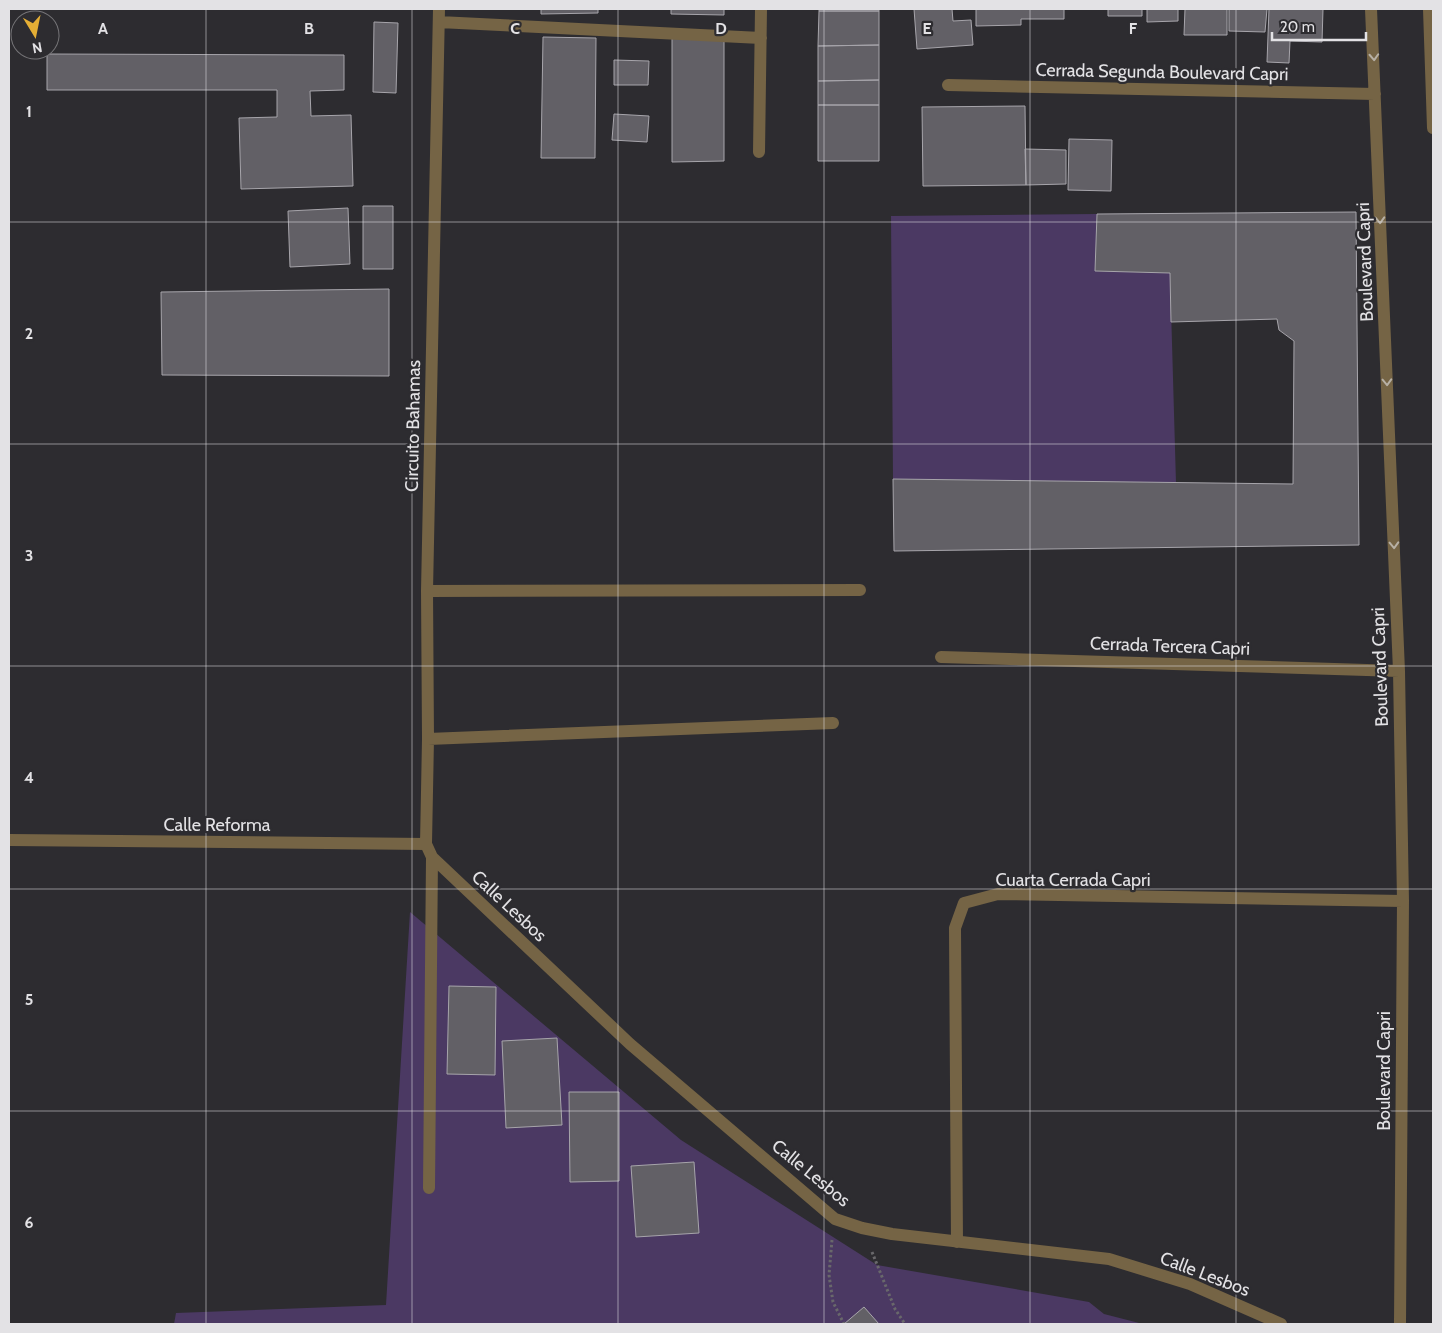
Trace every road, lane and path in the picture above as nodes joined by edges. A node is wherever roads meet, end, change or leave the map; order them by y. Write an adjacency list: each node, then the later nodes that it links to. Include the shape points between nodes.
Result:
1 (439, 9): 5 (street, Circuito Bahamas)
2 (761, 9): 6 (street)
3 (1372, 9): 8 (street, Boulevard Capri, one-way to 8)
4 (1429, 9): 9 (street)
5 (439, 22): 6 (street); 12 (street, Circuito Bahamas)
6 (761, 38): 10 (street)
7 (948, 85): 8 (street, Cerrada Segunda Boulevard Capri)
8 (1375, 94): 14 (street, Boulevard Capri, one-way to 14)
9 (1433, 128)
10 (759, 152)
11 (860, 590): 12 (street)
12 (427, 592): 16 (street, Circuito Bahamas)
13 (941, 657): 14 (street, Cerrada Tercera Capri)
14 (1399, 671): 20 (street, Boulevard Capri)
15 (833, 722): 16 (street)
16 (428, 739): 18 (street, Circuito Bahamas)
17 (9, 840): 18 (street, Calle Reforma)
18 (426, 844): 19 (street, Calle Lesbos)
19 (432, 857): 21 (street); 22 (street, Calle Lesbos, via 630,1044)
20 (1403, 901): 24 (street, Cuarta Cerrada Capri, via 998,894 964,903 955,928); 28 (street, Boulevard Capri)
21 (429, 1188)
22 (835, 1219): 23 (street, Calle Lesbos); 25 (path, via 829,1275 833,1302)
23 (862, 1228): 24 (street, Calle Lesbos); 26 (path, via 895,1309)
24 (957, 1242): 27 (street, Calle Lesbos, via 1110,1259 1190,1284)
25 (844, 1324)
26 (905, 1324)
27 (1281, 1324)
28 (1400, 1324)

